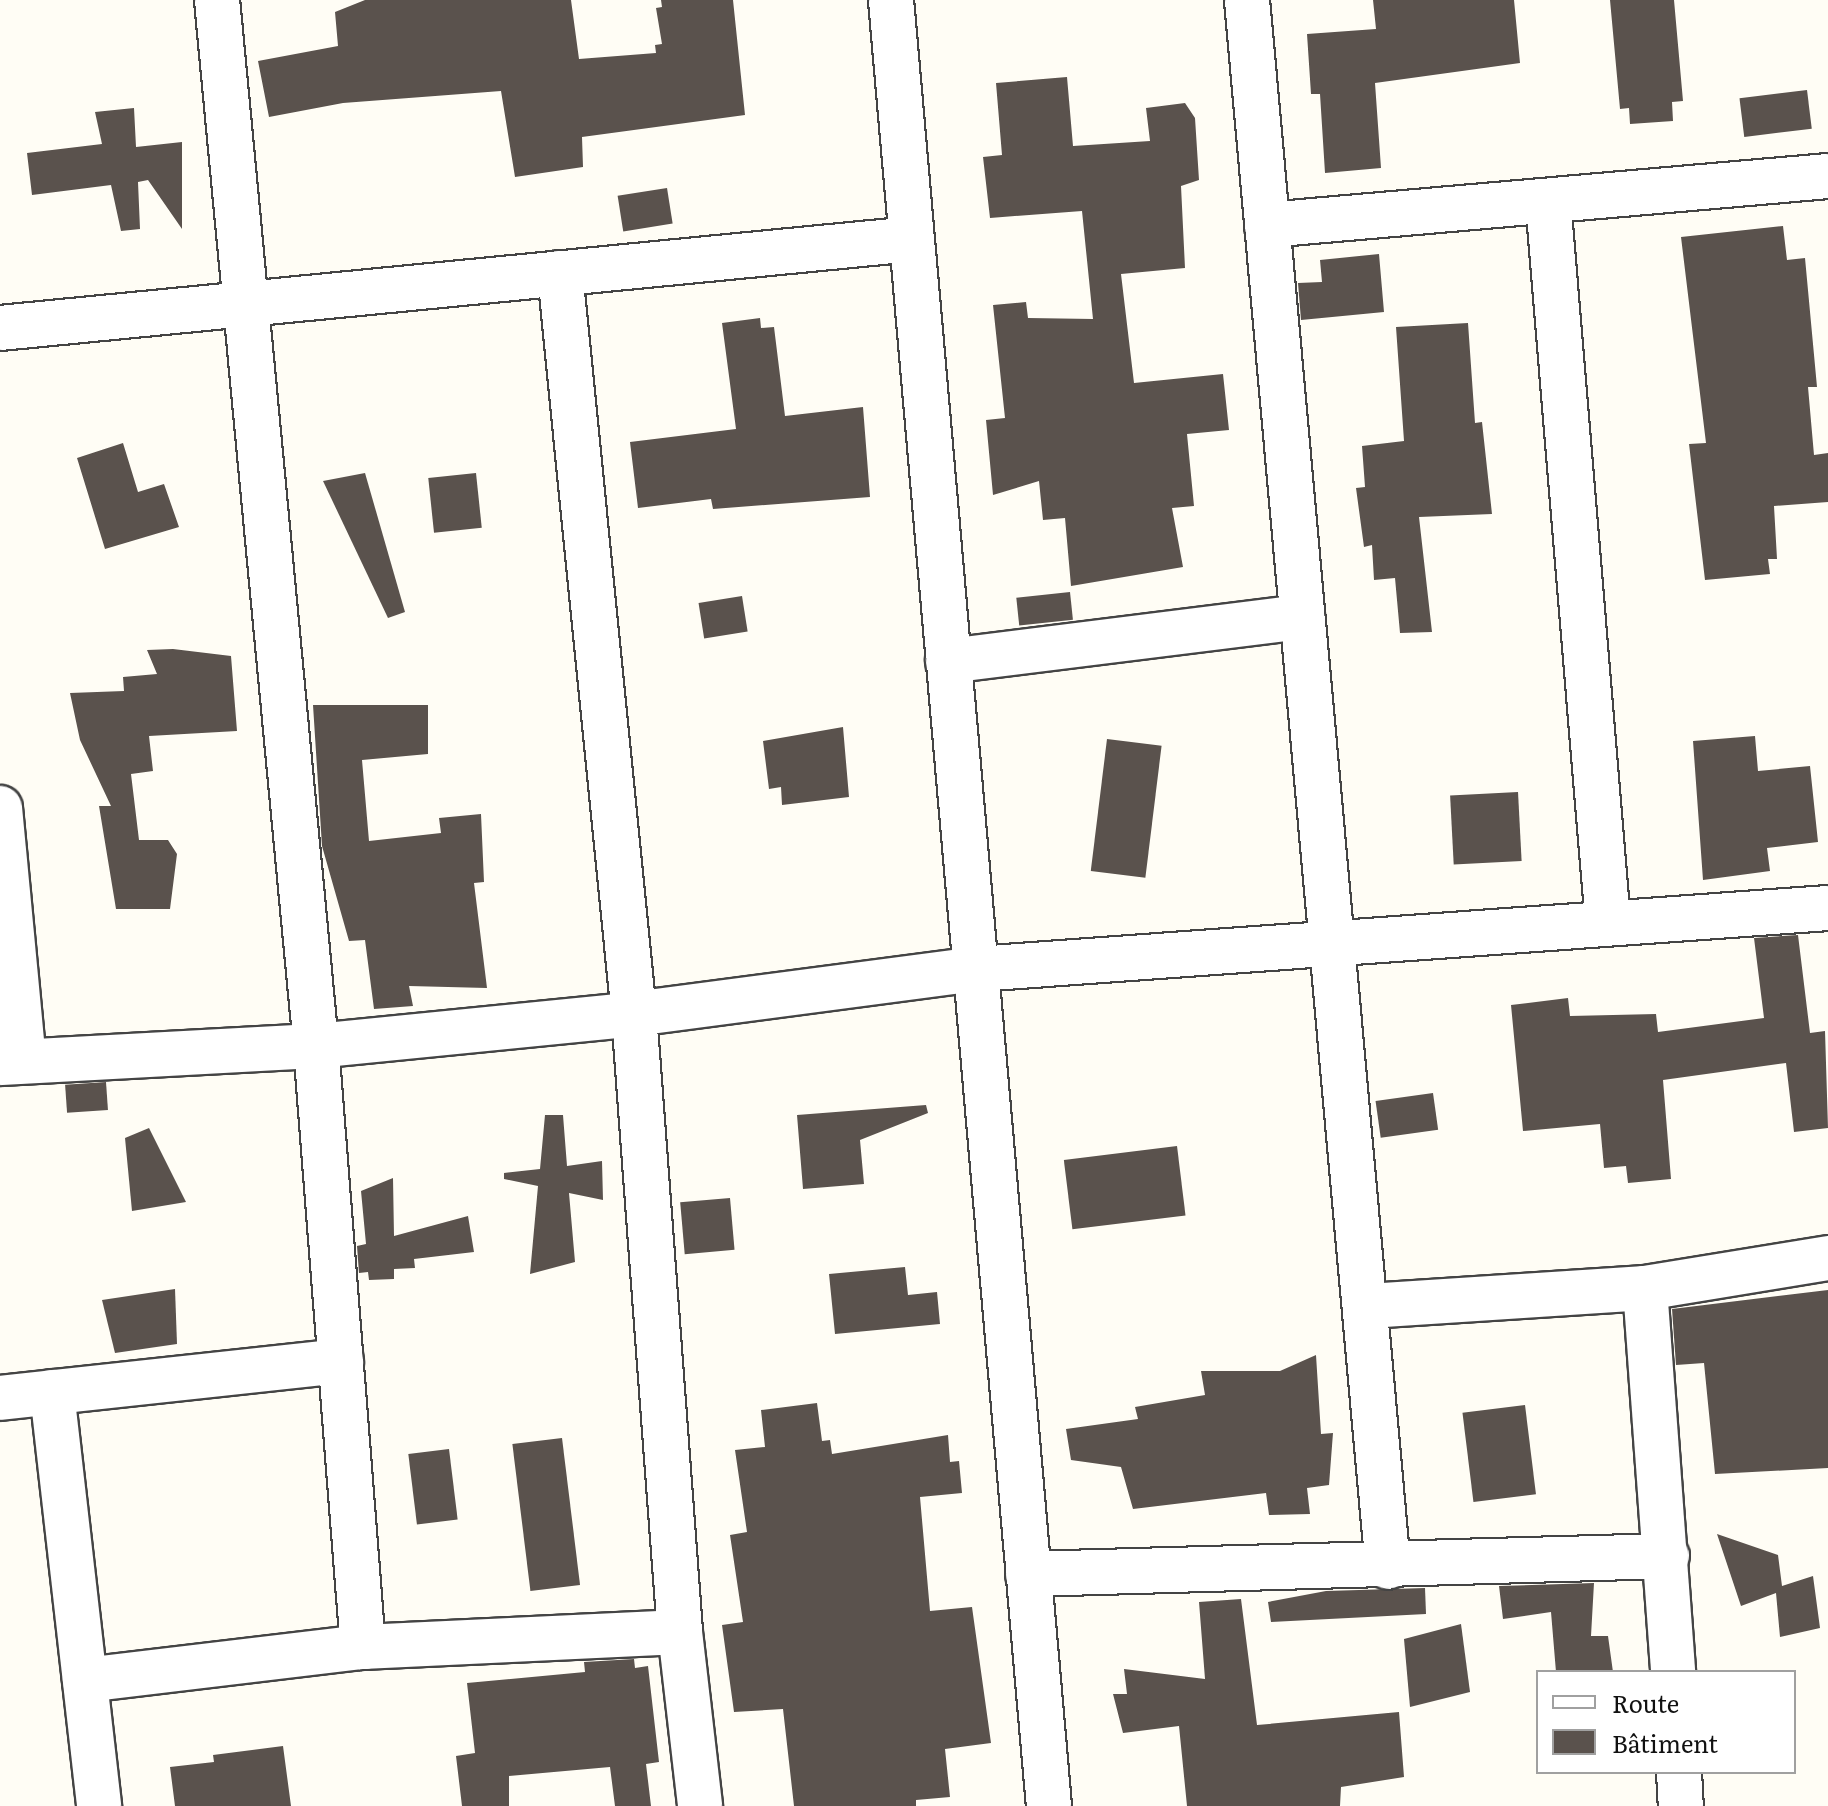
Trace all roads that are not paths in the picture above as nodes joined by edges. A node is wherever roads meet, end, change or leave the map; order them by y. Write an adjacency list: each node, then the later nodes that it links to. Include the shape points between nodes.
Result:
1 (217, 0): 9 (street)
2 (891, 0): 7 (street)
3 (1247, 0): 6 (street)
4 (1828, 176): 5 (street)
5 (1548, 201): 6 (street); 15 (street)
6 (1267, 225): 11 (street)
7 (912, 239): 8 (street); 12 (street)
8 (560, 273): 9 (street); 18 (street)
9 (244, 304): 10 (street); 19 (street)
10 (0, 328)
11 (1302, 617): 12 (street); 16 (street)
12 (948, 661): 17 (street)
13 (0, 808): 20 (street)
14 (1828, 908): 15 (street)
15 (1608, 923): 16 (street)
16 (1330, 944): 17 (street); 23 (street)
17 (977, 969): 18 (street); 29 (street)
18 (634, 1014): 19 (street); 30 (street)
19 (316, 1046): 20 (street); 24 (street)
20 (12, 1062)
21 (1828, 1258): 22 (street)
22 (1645, 1288): 23 (street); 27 (street)
23 (1368, 1306): 28 (street)
24 (341, 1361): 25 (street); 31 (street)
25 (52, 1392): 26 (street); 33 (street)
26 (0, 1398)
27 (1667, 1556): 28 (street); 32 (street)
28 (1388, 1567): 29 (street)
29 (1028, 1574): 37 (street)
30 (680, 1632): 31 (street); 36 (street)
31 (363, 1647): 33 (street)
32 (1673, 1670)
33 (85, 1680): 35 (street)
34 (1679, 1774): 38 (street)
35 (99, 1806)
36 (700, 1806)
37 (1049, 1806)
38 (1681, 1806)

